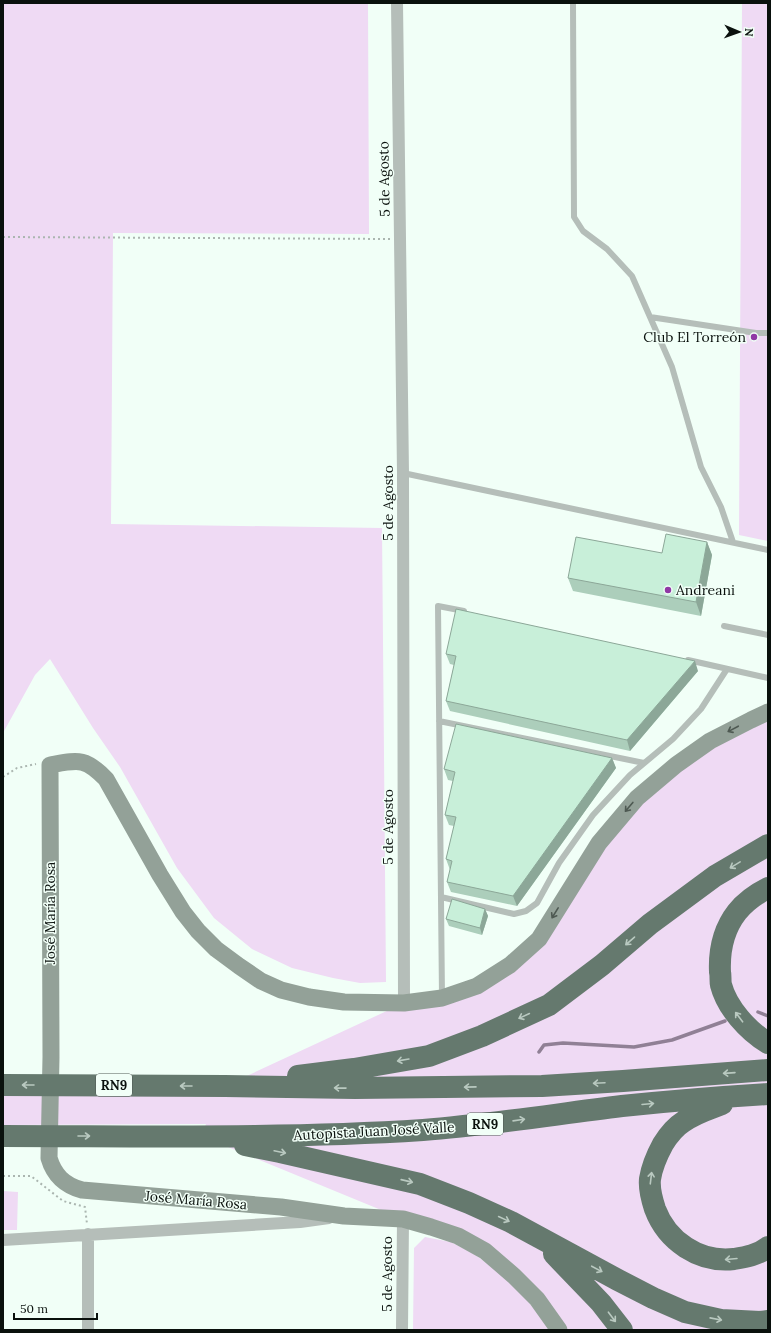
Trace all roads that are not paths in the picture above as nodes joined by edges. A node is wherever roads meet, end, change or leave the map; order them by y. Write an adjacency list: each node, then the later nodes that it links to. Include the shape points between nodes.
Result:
1 (397, 3): 5 (street, 5 de Agosto)
2 (573, 3): 3 (lane, via 574,217 583,231 607,249 632,276)
3 (650, 317): 4 (lane); 6 (lane, via 672,367 701,467 721,508)
4 (768, 333)
5 (403, 473): 6 (lane); 21 (street, 5 de Agosto)
6 (733, 542): 7 (lane)
7 (768, 550)
8 (470, 613): 15 (lane, via 438,606)
9 (724, 626): 10 (lane)
10 (768, 635)
11 (681, 659): 12 (lane)
12 (727, 669): 13 (lane); 16 (lane, via 701,709 673,739)
13 (768, 678)
14 (768, 712): 20 (main road, one-way to 20, via 710,741 676,765 637,798 599,843 539,938 510,965 477,986)
15 (439, 720): 16 (lane); 19 (lane)
16 (644, 763): 19 (lane, via 593,815 559,863 537,902 526,911 514,914)
17 (768, 845): 25 (highway, one-way to 25, via 715,876 549,1004 482,1036 429,1056)
18 (768, 888): 22 (highway, one-way to 18, via 745,1026 732,1008 721,984 719,957 725,933 737,912 754,896)
19 (441, 897): 20 (lane)
20 (442, 998): 21 (main road)
21 (404, 1003): 29 (main road, José María Rosa, via 344,1002 309,997 281,990 261,981 216,949 183,912 106,779 96,768 78,761 50,765 49,1158 54,1171 61,1179 82,1190 281,1207)
22 (768, 1043)
23 (768, 1070): 25 (highway, RN9, one-way to 25, via 542,1086)
24 (3, 1085): 25 (highway, RN9, one-way to 24)
25 (225, 1086)
26 (763, 1094): 28 (highway, Autopista Juan José Valle / RN9, one-way to 26, via 352,1134 425,1130 501,1123 623,1106); 34 (highway, one-way to 26, via 744,1258 727,1260 692,1252 668,1234 652,1199 650,1180 656,1155 668,1136 683,1122 724,1103)
27 (3, 1136): 28 (highway, Autopista Juan José Valle / RN9, one-way to 28)
28 (201, 1136): 32 (highway, one-way to 32, via 420,1184 469,1203)
29 (344, 1216): 30 (main road, José María Rosa); 31 (street, via 300,1222)
30 (403, 1219): 37 (street, 5 de Agosto); 38 (main road, José María Rosa, via 458,1236 485,1251 537,1299)
31 (88, 1234): 33 (street); 36 (street)
32 (538, 1237): 35 (highway, one-way to 35, via 625,1284 685,1312 721,1320); 39 (highway, one-way to 39, via 596,1298)
33 (3, 1240)
34 (768, 1248)
35 (764, 1321)
36 (88, 1330)
37 (402, 1330)
38 (559, 1330)
39 (622, 1330)

